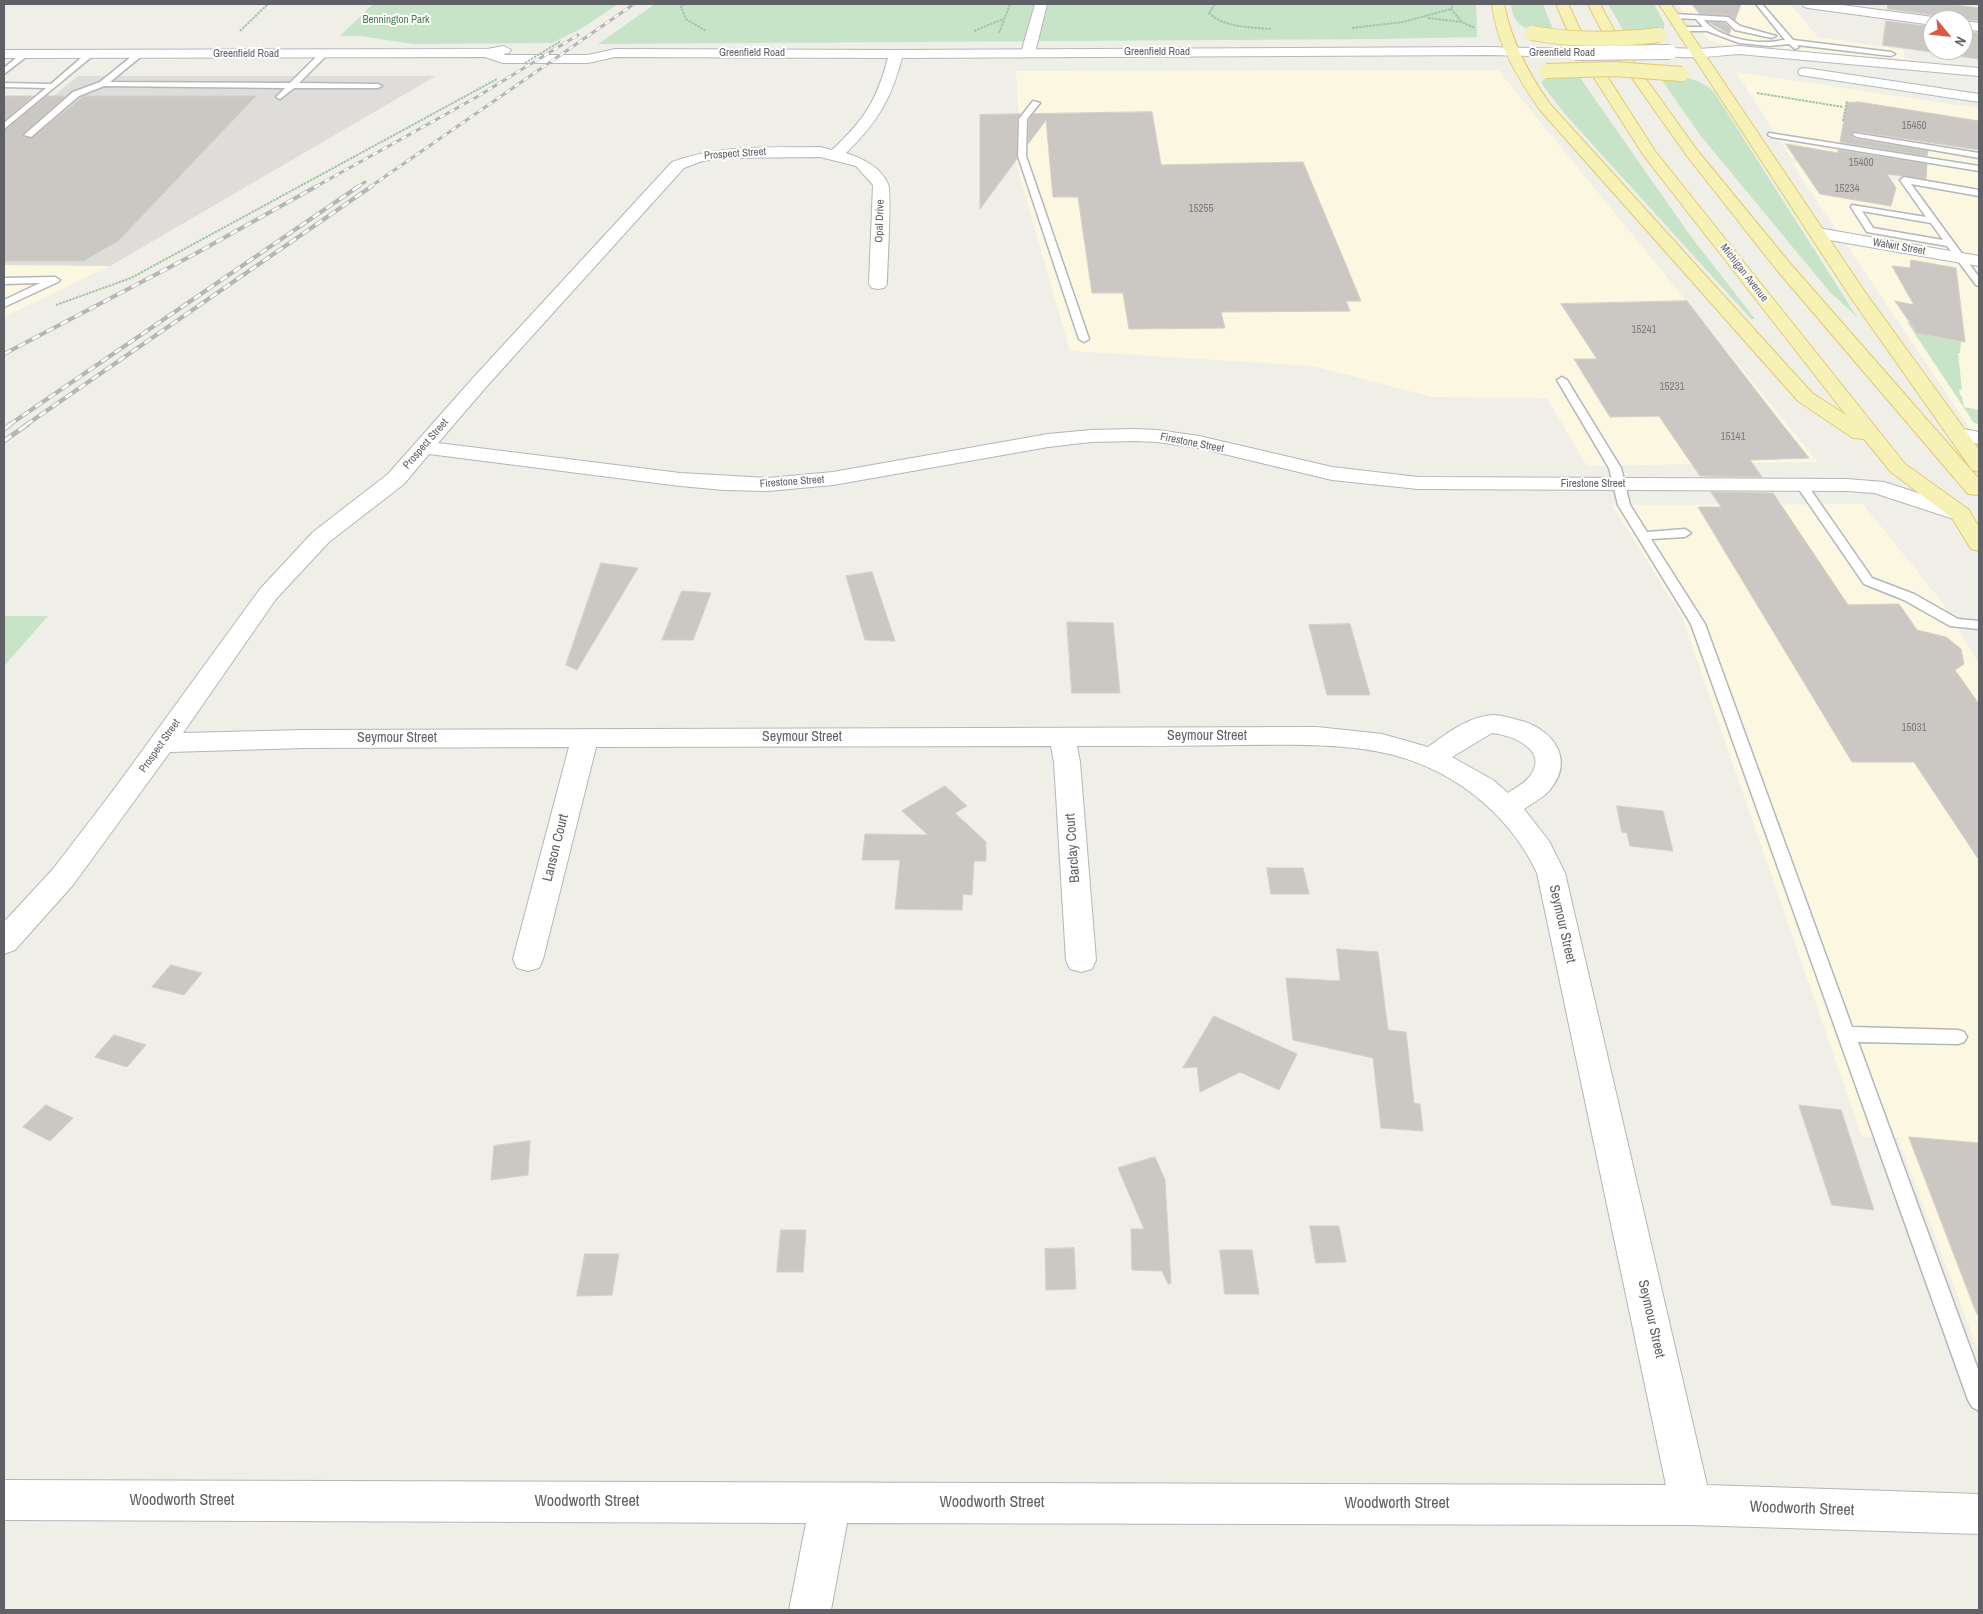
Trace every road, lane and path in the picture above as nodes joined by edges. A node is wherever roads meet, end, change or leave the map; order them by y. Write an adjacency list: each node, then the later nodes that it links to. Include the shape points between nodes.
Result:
1 (268, 4): 27 (path)
2 (1010, 4): 14 (path)
3 (1041, 4): 33 (street)
4 (1215, 4): 23 (path, via 1209,13 1214,19)
5 (1453, 4): 12 (path)
6 (1498, 4): 17 (main road)
7 (1562, 4): 87 (main road, Michigan Avenue, via 1582,48 1649,153)
8 (1594, 4): 91 (main road, via 1617,47 1692,153 1782,265)
9 (1665, 4): 13 (main road)
10 (1759, 4): 31 (lane)
11 (1808, 4): 18 (street)
12 (1451, 9): 15 (path); 19 (path)
13 (1674, 16): 16 (lane); 25 (main road)
14 (1003, 18)
15 (1427, 18): 19 (path); 20 (path, via 1387,26)
16 (1699, 18): 22 (lane, via 1728,19); 26 (lane)
17 (1500, 19): 25 (main road, bridge, via 1523,30 1564,37 1636,38); 32 (main road)
18 (1923, 20)
19 (1462, 22): 24 (path)
20 (1350, 28)
21 (1727, 28): 22 (lane)
22 (1738, 28): 28 (lane)
23 (1274, 29)
24 (1476, 29)
25 (1682, 29): 26 (lane); 34 (main road)
26 (1710, 29): 28 (lane)
27 (239, 31)
28 (1743, 39): 30 (lane, via 1769,44); 30 (lane, via 1769,35); 34 (street, Greenfield Road); 41 (street, Greenfield Road)
29 (561, 41): 44 (path, bridge)
30 (1782, 42): 31 (lane)
31 (1791, 42): 41 (lane); 42 (lane)
32 (1512, 52): 33 (street, Greenfield Road); 34 (street, Greenfield Road, bridge); 50 (main road)
33 (1028, 53): 40 (street, Greenfield Road)
34 (1699, 53): 45 (street, Greenfield Road, via 1729,62); 52 (main road)
35 (4, 54): 36 (street, Greenfield Road)
36 (26, 54): 37 (street, Greenfield Road); 47 (lane)
37 (91, 54): 38 (street, Greenfield Road); 55 (lane)
38 (140, 54): 39 (street, Greenfield Road); 53 (lane)
39 (326, 54): 40 (street, Greenfield Road, via 488,53 503,59 588,59 615,53); 56 (lane)
40 (896, 54): 69 (street, via 888,86 877,111 860,133)
41 (1801, 54): 43 (street, Greenfield Road)
42 (1891, 54)
43 (1837, 57): 48 (street, Greenfield Road); 49 (street, via 1810,64)
44 (525, 63)
45 (1772, 67)
46 (1789, 69): 49 (street)
47 (4, 72)
48 (1979, 72)
49 (1816, 73): 60 (street)
50 (1525, 76): 52 (main road, bridge, via 1566,69 1646,70); 87 (main road, via 1545,107 1805,397)
51 (499, 78): 81 (path, via 131,278)
52 (1719, 83): 74 (main road)
53 (103, 84): 56 (lane); 68 (lane, via 76,94)
54 (4, 85): 55 (lane)
55 (52, 86): 64 (lane)
56 (292, 86): 57 (lane); 59 (lane)
57 (378, 86)
58 (1757, 94): 63 (path)
59 (280, 97)
60 (1979, 98)
61 (1851, 100): 65 (path, via 1846,101)
62 (1036, 103): 82 (lane, via 1023,119 1022,156)
63 (1843, 107)
64 (4, 127)
65 (1841, 128)
66 (1772, 135): 71 (lane)
67 (1858, 135): 70 (lane)
68 (28, 136)
69 (835, 155): 79 (street, Opal Drive, via 861,163 881,185); 86 (street, Prospect Street, via 804,151 723,153 678,165)
70 (1979, 156)
71 (1979, 169)
72 (1979, 193): 73 (lane, via 1904,180)
73 (1935, 221): 75 (lane); 75 (lane, via 1855,207 1870,230)
74 (1818, 234): 75 (street, Walwit Street); 84 (main road)
75 (1957, 251): 76 (street, Walwit Street); 78 (lane)
76 (1979, 261)
77 (4, 281): 80 (lane, via 55,280)
78 (1979, 282)
79 (878, 284)
80 (4, 304)
81 (52, 306)
82 (1084, 339)
83 (1562, 380): 89 (lane, via 1615,468)
84 (1958, 434): 85 (street); 88 (main road)
85 (1979, 438)
86 (423, 448): 89 (street, Firestone Street, via 690,482 754,484 853,476 1066,437 1138,435 1192,441 1302,468 1366,479 1418,483); 98 (street, Prospect Street, via 396,479 321,536 268,594)
87 (1882, 449): 92 (main road, Michigan Avenue, via 1898,468)
88 (1979, 466)
89 (1618, 484): 90 (street, Firestone Street); 94 (lane, via 1624,505)
90 (1802, 485): 92 (street, Firestone Street, via 1876,488); 95 (lane, via 1868,581 1909,598 1955,623)
91 (1977, 487): 92 (main road)
92 (1972, 529)
93 (1685, 533): 94 (lane)
94 (1643, 536): 104 (lane, via 1698,624)
95 (1979, 625)
96 (1062, 737): 97 (street, Seymour Street); 99 (street, Seymour Street, via 1355,738); 103 (street, Barclay Court)
97 (585, 738): 98 (street, Seymour Street); 102 (street, Lanson Court)
98 (162, 743): 101 (street, Prospect Street, via 63,877)
99 (1431, 758): 100 (street, Seymour Street, via 1463,774); 100 (street, via 1470,732 1492,724 1517,727 1536,737 1546,750 1548,764 1543,777 1540,783)
100 (1506, 807): 109 (street, Seymour Street, via 1533,838 1550,873)
101 (4, 942)
102 (528, 959)
103 (1080, 960)
104 (1847, 1034): 105 (lane); 106 (lane)
105 (1958, 1037)
106 (1979, 1400)
107 (4, 1500): 108 (street, Woodworth Street)
108 (830, 1502): 109 (street, Woodworth Street); 111 (street)
109 (1690, 1505): 110 (street, Woodworth Street)
110 (1979, 1514)
111 (810, 1610)

